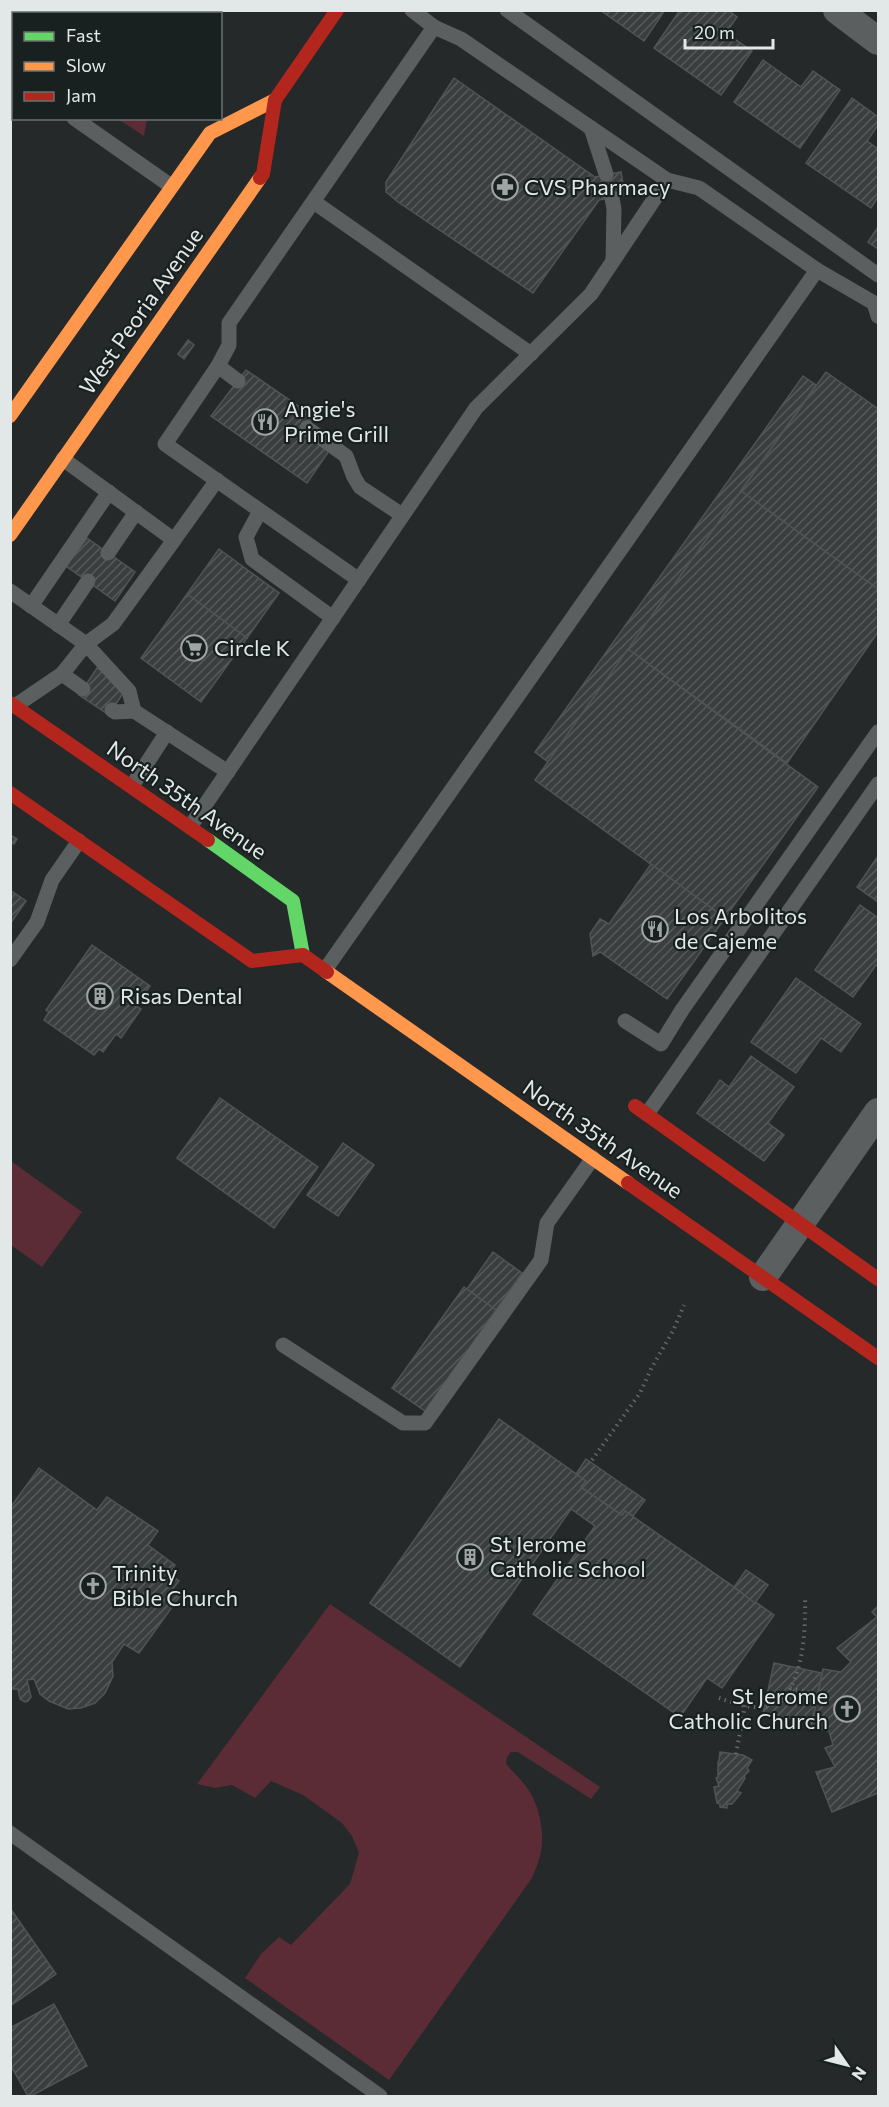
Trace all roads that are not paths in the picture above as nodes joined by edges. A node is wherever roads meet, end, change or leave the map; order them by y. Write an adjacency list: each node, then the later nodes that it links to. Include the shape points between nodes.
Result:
1 (337, 10): 7 (main road, West Peoria Avenue)
2 (412, 10): 5 (lane)
3 (507, 10): 17 (lane)
4 (837, 10): 6 (street)
5 (434, 27): 9 (lane, via 461,39); 14 (lane)
6 (877, 37)
7 (275, 100): 12 (main road, West Peoria Avenue, via 210,133); 24 (main road, West Peoria Avenue, via 262,174)
8 (77, 120): 12 (lane)
9 (591, 128): 10 (lane); 11 (lane)
10 (606, 174)
11 (667, 180): 15 (lane); 16 (lane, via 699,188)
12 (171, 186): 22 (main road, West Peoria Avenue)
13 (612, 198): 15 (lane)
14 (314, 202): 19 (lane); 20 (lane, via 229,323 229,345)
15 (613, 261): 19 (lane, via 591,294)
16 (817, 270): 18 (lane, via 874,303); 55 (lane)
17 (879, 275)
18 (879, 316)
19 (531, 354): 29 (lane, via 476,408)
20 (218, 366): 21 (lane); 25 (lane, via 165,444)
21 (238, 381)
22 (11, 415)
23 (307, 428): 29 (lane, via 346,456 360,487)
24 (63, 459): 26 (lane); 30 (main road, West Peoria Avenue)
25 (217, 480): 27 (lane); 31 (lane)
26 (109, 492): 28 (lane); 36 (lane)
27 (260, 511): 33 (lane); 37 (lane, via 246,537 252,560)
28 (136, 512): 31 (lane); 32 (lane)
29 (402, 515): 33 (lane)
30 (10, 535)
31 (174, 540): 39 (lane, via 113,624)
32 (108, 553)
33 (359, 579): 37 (lane)
34 (88, 581): 38 (lane)
35 (10, 591): 36 (lane)
36 (31, 606): 38 (lane)
37 (333, 618): 47 (lane)
38 (57, 625): 39 (lane)
39 (86, 645): 40 (lane); 44 (lane, via 129,691)
40 (62, 674): 41 (lane); 42 (lane)
41 (83, 689)
42 (13, 704): 49 (main road, North 35th Avenue)
43 (112, 710): 44 (lane)
44 (134, 711): 45 (lane)
45 (167, 732): 47 (lane); 49 (lane)
46 (879, 732): 56 (lane, via 662,1044)
47 (228, 772): 51 (lane)
48 (879, 784): 57 (lane)
49 (132, 786): 51 (main road, North 35th Avenue)
50 (10, 793): 52 (main road)
51 (190, 827): 53 (main road, North 35th Avenue, via 293,901)
52 (79, 841): 53 (main road, via 252,961); 54 (lane, via 52,880 37,922)
53 (303, 955): 55 (main road, North 35th Avenue)
54 (10, 960)
55 (325, 970): 59 (main road, North 35th Avenue)
56 (625, 1021)
57 (641, 1110): 60 (main road, North 35th Avenue)
58 (879, 1112): 60 (street)
59 (593, 1158): 61 (main road, North 35th Avenue); 63 (lane, via 547,1223 541,1260 425,1423 403,1423)
60 (799, 1223): 61 (street); 62 (main road, North 35th Avenue)
61 (762, 1277): 64 (main road, North 35th Avenue)
62 (879, 1279)
63 (283, 1345)
64 (879, 1358)
65 (10, 1833): 66 (lane)
66 (380, 2097)

